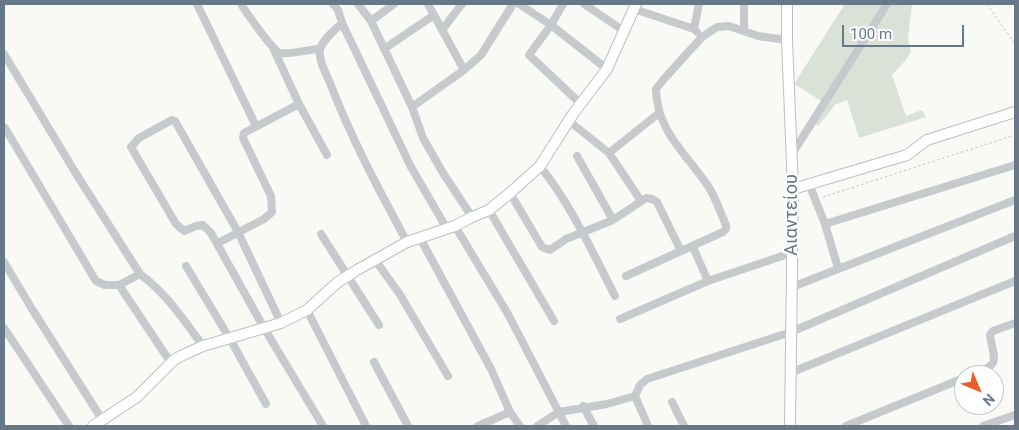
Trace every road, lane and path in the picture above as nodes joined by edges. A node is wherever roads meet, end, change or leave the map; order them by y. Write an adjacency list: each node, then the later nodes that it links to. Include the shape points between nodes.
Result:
1 (197, 4): 41 (street)
2 (241, 4): 30 (street)
3 (333, 4): 20 (street)
4 (358, 4): 19 (street)
5 (394, 4): 19 (street)
6 (428, 4): 18 (street)
7 (462, 4): 23 (street)
8 (513, 4): 34 (street, via 481,55)
9 (519, 4): 21 (street)
10 (562, 4): 21 (street)
11 (584, 4): 24 (street)
12 (699, 4): 22 (street)
13 (744, 4): 25 (street)
14 (787, 4): 27 (street, Αιαντείου)
15 (887, 4): 45 (street)
16 (987, 4): 28 (path)
17 (635, 6): 22 (street); 24 (street)
18 (434, 15): 23 (street); 31 (street)
19 (371, 21): 31 (street)
20 (342, 23): 29 (street); 60 (street, via 411,167)
21 (551, 25): 33 (street); 36 (street, via 530,55)
22 (694, 29): 26 (street)
23 (442, 30): 34 (street)
24 (624, 31): 33 (street)
25 (744, 31): 26 (street, via 729,26 717,27); 27 (street)
26 (702, 37): 39 (street, via 656,89)
27 (787, 40): 45 (street, Αιαντείου)
28 (1015, 44)
29 (320, 48): 30 (street, via 281,53); 66 (street, via 320,58 339,106 368,170)
30 (274, 50): 35 (street)
31 (384, 50): 37 (street)
32 (4, 54): 75 (street)
33 (607, 69): 36 (street)
34 (464, 70): 37 (street)
35 (299, 104): 41 (street); 46 (street)
36 (582, 105): 40 (street)
37 (412, 107): 57 (street, via 423,138)
38 (1015, 112): 50 (street, via 927,140 907,154)
39 (659, 113): 44 (street); 68 (street, via 666,130 709,188 726,225 723,232)
40 (569, 121): 44 (street); 49 (street)
41 (256, 126): 61 (street, via 244,133 243,138 271,196 273,209 269,216)
42 (5, 128): 80 (street, via 96,281 105,286)
43 (1015, 135): 53 (path)
44 (609, 154): 55 (street)
45 (792, 154): 51 (street, Αιαντείου)
46 (327, 155)
47 (578, 156): 58 (street)
48 (1015, 165): 59 (street)
49 (540, 166): 52 (street); 62 (street)
50 (809, 184): 51 (street); 53 (street)
51 (793, 189): 70 (street, Αιαντείου)
52 (510, 193): 56 (street); 62 (street, via 546,250)
53 (816, 200): 59 (street)
54 (1015, 200): 74 (street)
55 (641, 201): 58 (street); 69 (street, via 646,198 657,202)
56 (489, 210): 57 (street); 85 (street)
57 (472, 217): 60 (street)
58 (613, 220): 62 (street)
59 (825, 224): 74 (street)
60 (451, 228): 65 (street); 105 (street, via 508,314)
61 (238, 232): 67 (street); 67 (street, via 175,121 139,138 131,147 176,224 184,231 203,225); 86 (street)
62 (582, 232): 82 (street)
63 (321, 234): 76 (street)
64 (1015, 236): 91 (street)
65 (420, 238): 66 (street); 104 (street, via 491,369)
66 (407, 242): 71 (street)
67 (218, 243): 90 (street)
68 (693, 247): 69 (street); 78 (street)
69 (681, 251): 77 (street)
70 (791, 253): 78 (street); 81 (street, Αιαντείου)
71 (376, 260): 76 (street); 98 (street)
72 (4, 262): 107 (street)
73 (186, 266): 92 (street)
74 (838, 268): 81 (street)
75 (140, 274): 80 (street); 93 (street, via 165,295)
76 (348, 276): 83 (street); 88 (street)
77 (626, 276)
78 (708, 280): 84 (street)
79 (1015, 281): 97 (street)
80 (119, 285): 95 (street)
81 (792, 287): 91 (street, Αιαντείου)
82 (614, 296)
83 (307, 310): 86 (street); 111 (street)
84 (620, 319)
85 (554, 321)
86 (281, 323): 90 (street)
87 (1015, 323): 96 (street, via 993,331 990,336 995,354)
88 (379, 325)
89 (4, 328): 108 (street)
90 (264, 328): 92 (street); 110 (street)
91 (791, 332): 97 (street, Αιαντείου); 100 (street, via 647,379)
92 (230, 339): 93 (street); 102 (street)
93 (202, 346): 95 (street)
94 (374, 362): 112 (street)
95 (171, 363): 107 (street, via 143,392)
96 (991, 365)
97 (790, 373): 120 (street, Αιαντείου)
98 (448, 376)
99 (954, 382): 121 (street)
100 (635, 396): 103 (street, via 607,404); 118 (street)
101 (672, 402): 119 (street)
102 (266, 404)
103 (583, 406): 105 (street); 117 (street)
104 (510, 412): 113 (street); 114 (street)
105 (559, 412): 115 (street); 116 (street)
106 (1015, 415): 122 (street)
107 (102, 420): 109 (street)
108 (69, 426)
109 (93, 426)
110 (323, 426)
111 (366, 426)
112 (408, 426)
113 (478, 426)
114 (520, 426)
115 (537, 426)
116 (566, 426)
117 (594, 426)
118 (648, 426)
119 (684, 426)
120 (790, 426)
121 (846, 426)
122 (983, 426)

